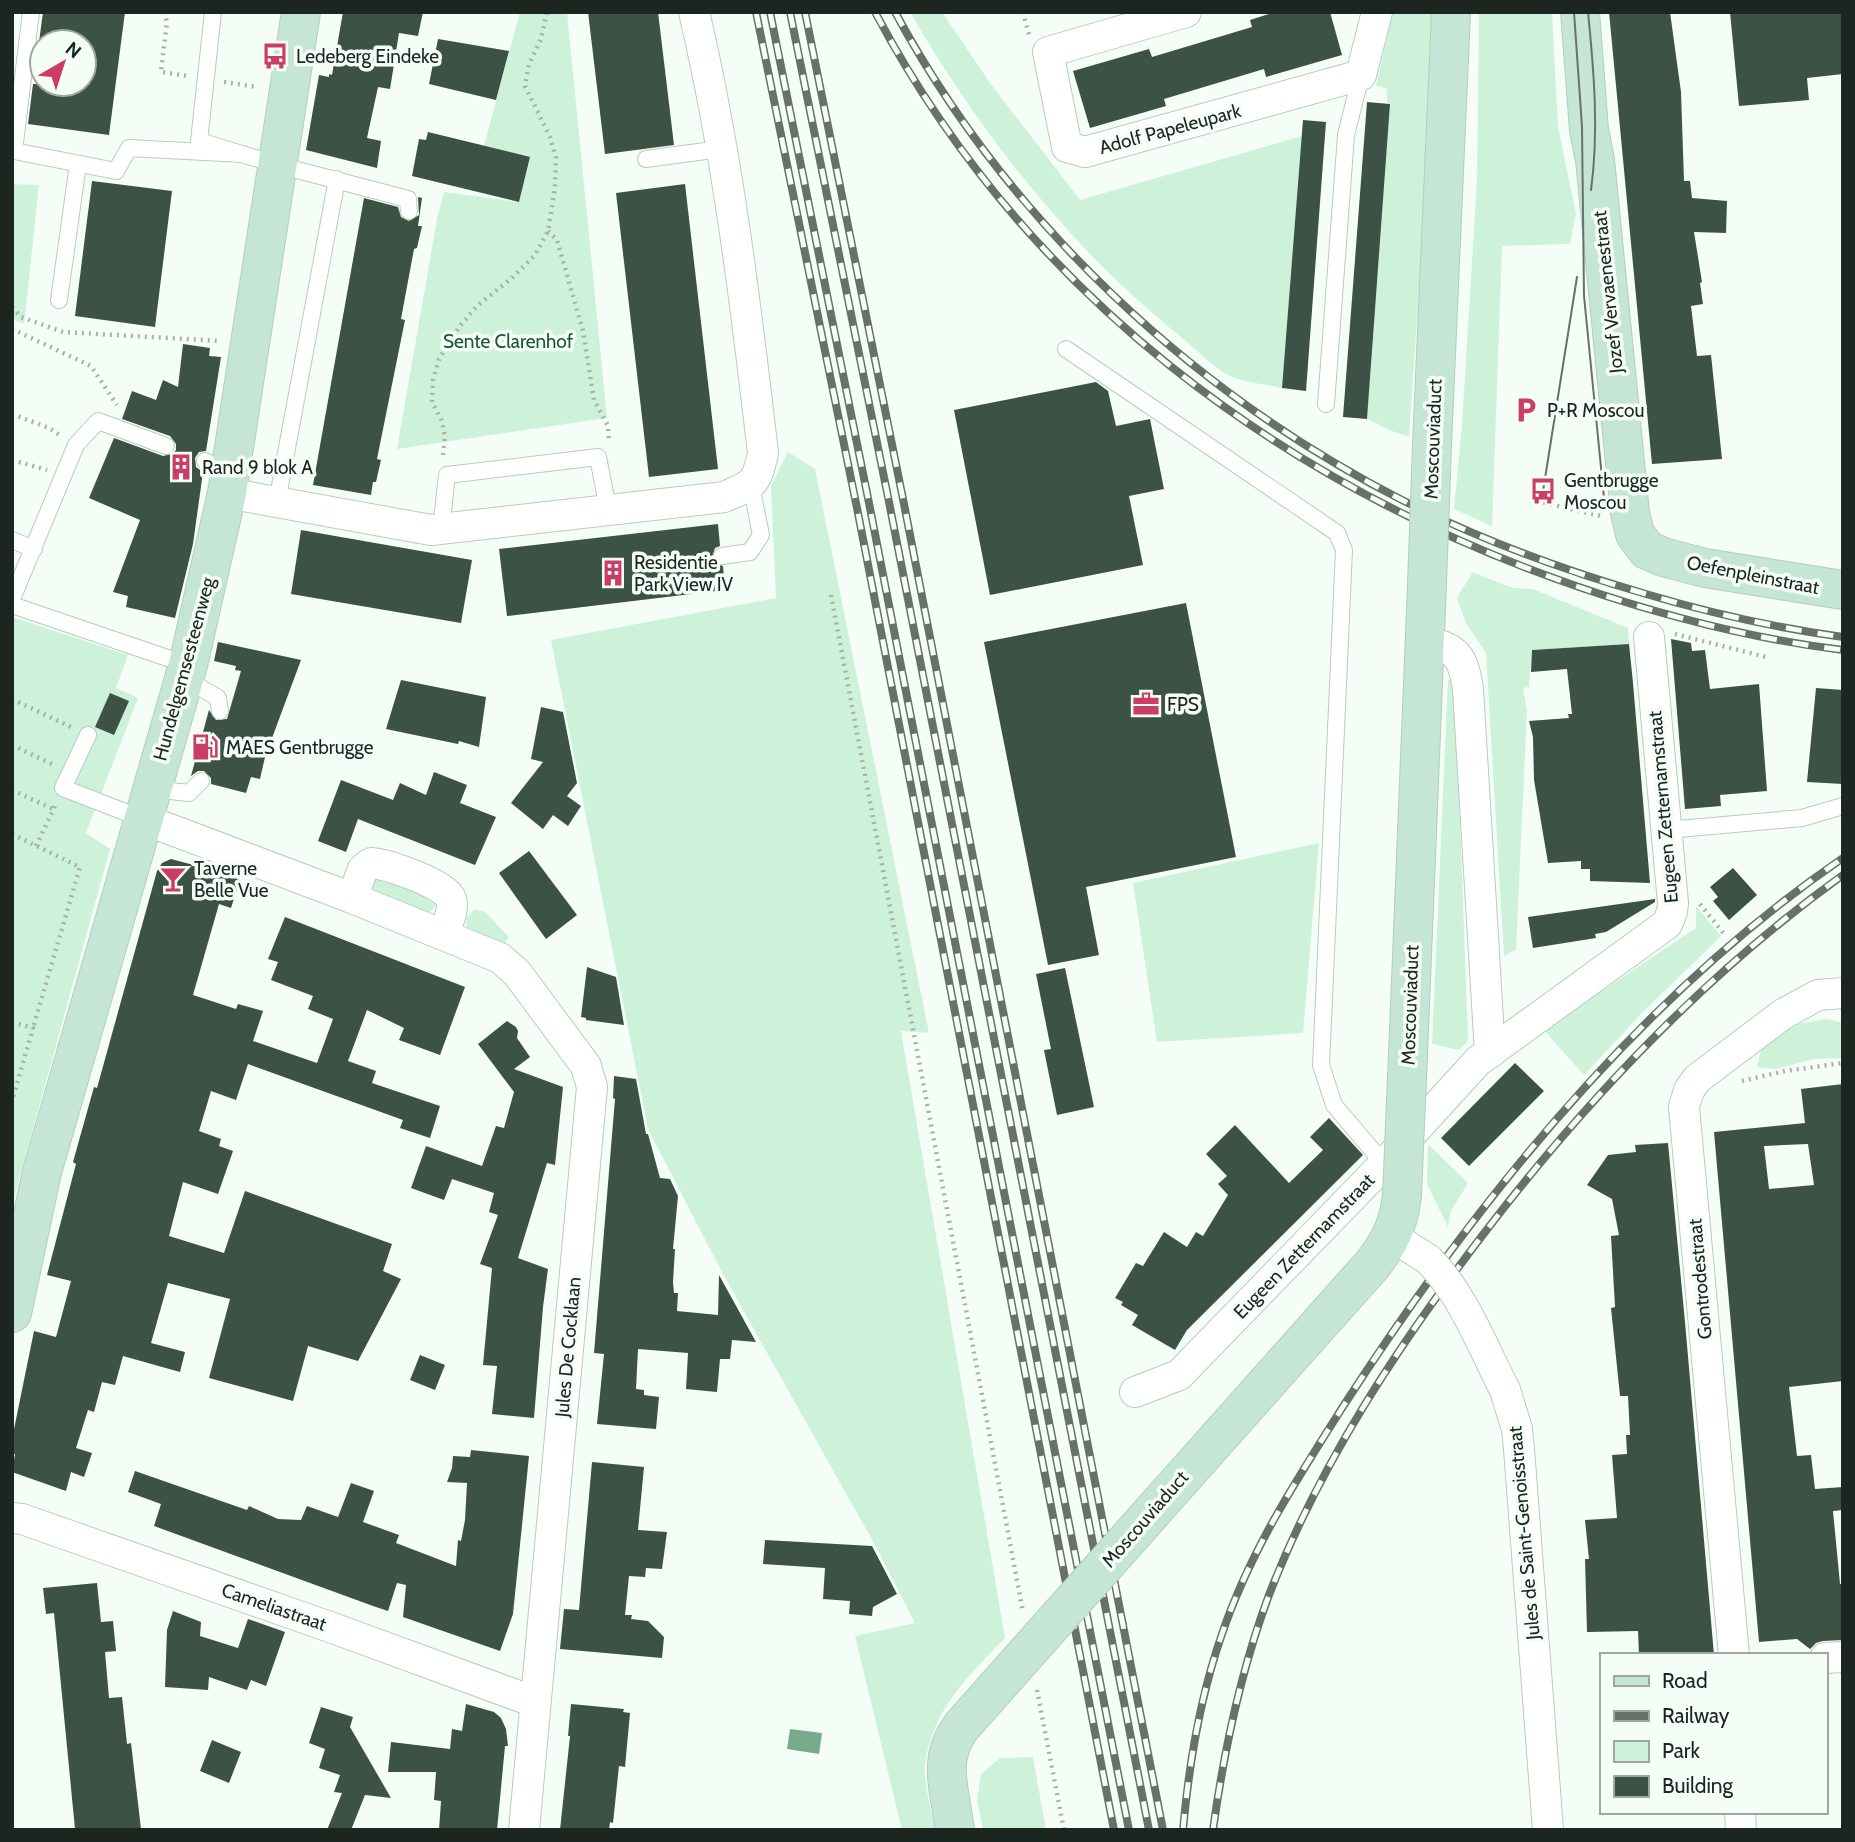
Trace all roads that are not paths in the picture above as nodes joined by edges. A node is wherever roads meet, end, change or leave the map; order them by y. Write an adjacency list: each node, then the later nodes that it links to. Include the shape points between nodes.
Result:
1 (31, 12): 13 (lane, via 14,151)
2 (213, 12): 11 (lane, via 199,141)
3 (301, 12): 11 (street, Hundelgemsesteenweg)
4 (694, 12): 10 (street)
5 (1186, 12): 9 (street, Adolf Papeleupark, via 1048,52 1067,147 1085,152)
6 (1377, 12): 9 (street)
7 (1451, 12): 33 (street, Moscouviaduct, bridge)
8 (1580, 12): 28 (street, Jozef Vervaenestraat, via 1631,521 1647,550)
9 (1361, 75): 18 (lane, via 1346,135)
10 (720, 149): 12 (lane); 21 (street, via 763,453)
11 (260, 159): 13 (lane, via 129,148 116,171); 14 (lane); 20 (street, Hundelgemsesteenweg, via 250,343)
12 (646, 159)
13 (78, 164): 16 (lane)
14 (337, 180): 15 (lane, via 408,199); 22 (lane)
15 (409, 211)
16 (59, 300)
17 (1066, 349): 45 (lane, via 1337,533 1344,550 1321,1065 1334,1105)
18 (1326, 404)
19 (166, 446): 26 (lane, via 98,421 76,446)
20 (221, 475): 22 (street); 34 (street, Hundelgemsesteenweg)
21 (751, 485): 23 (street, via 724,497); 27 (lane, via 761,535 750,552)
22 (277, 502): 24 (street, via 431,530)
23 (608, 509): 24 (street); 24 (lane, via 598,457 447,475)
24 (441, 528)
25 (12, 540): 26 (lane)
26 (34, 550): 30 (lane)
27 (722, 556)
28 (1663, 557): 29 (street, Oefenpleinstraat)
29 (1843, 590)
30 (12, 599)
31 (12, 605): 34 (lane)
32 (1649, 637): 40 (street, Eugeen Zetternamstraat)
33 (1424, 641): 44 (street, via 1445,645 1458,654 1467,678); 45 (street, Moscouviaduct, bridge, via 1408,1055)
34 (186, 671): 35 (lane, via 218,698); 38 (street, Hundelgemsesteenweg)
35 (220, 711)
36 (88, 735): 38 (lane, via 63,788)
37 (201, 781): 38 (lane, via 189,793)
38 (148, 804): 41 (street, Jules De Cocklaan); 47 (street, Hundelgemsesteenweg, via 41,1172)
39 (1843, 806): 40 (lane, via 1801,818)
40 (1667, 830): 44 (street, Eugeen Zetternamstraat, via 1673,903 1667,924)
41 (352, 898): 42 (street, Jules De Cocklaan); 42 (street, via 363,869 371,863 428,882 450,897 452,909)
42 (443, 934): 51 (street, Jules De Cocklaan, via 510,966 586,1066 592,1087)
43 (1843, 993): 50 (street, Gontrodestraat, via 1818,995 1783,1014 1697,1079 1684,1107)
44 (1490, 1053): 45 (street, Eugeen Zetternamstraat, via 1478,1061)
45 (1393, 1179): 46 (street, Moscouviaduct, via 1400,1213); 48 (street, Eugeen Zetternamstraat, via 1180,1375)
46 (1393, 1237): 53 (street, Moscouviaduct, bridge, via 961,1727 947,1752 946,1769); 54 (street, Jules de Saint-Genoisstraat, bridge, via 1444,1276 1505,1390 1517,1429)
47 (12, 1313)
48 (1135, 1392)
49 (12, 1518): 51 (street, Cameliastraat)
50 (1734, 1653)
51 (535, 1702): 52 (street, Jules De Cocklaan)
52 (524, 1830)
53 (955, 1830)
54 (1548, 1830)

